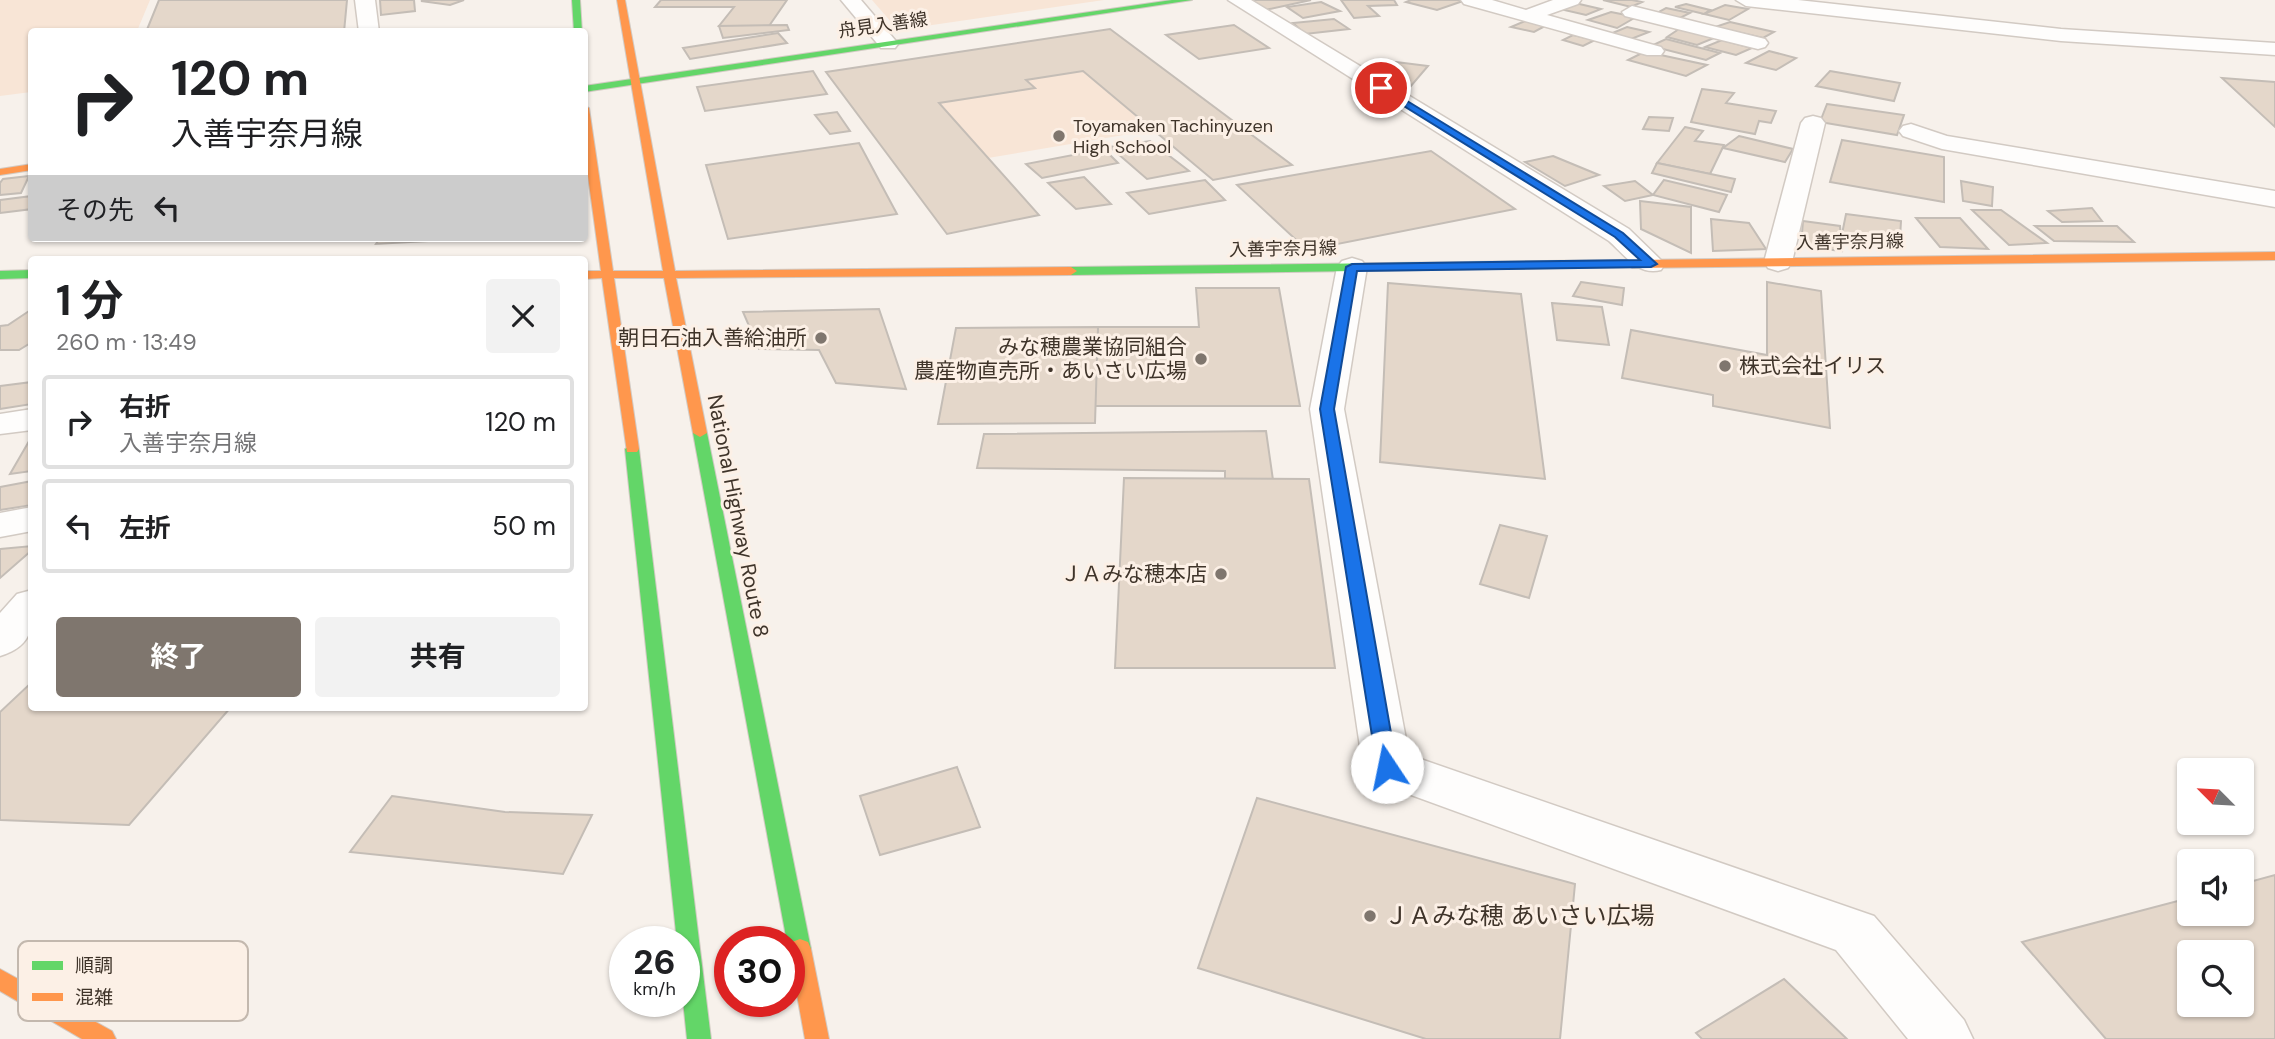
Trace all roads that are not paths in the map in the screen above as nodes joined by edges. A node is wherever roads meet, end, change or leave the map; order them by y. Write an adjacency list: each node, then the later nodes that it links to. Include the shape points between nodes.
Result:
1 (365, 0): 14 (street)
2 (576, 0): 15 (main road)
3 (621, 0): 20 (main road, National Highway Route 8)
4 (851, 0): 17 (street)
5 (1188, 0): 17 (main road, 舟見入善線)
6 (1238, 0): 30 (street, via 1619,235)
7 (1471, 0): 13 (street)
8 (1571, 0): 13 (street)
9 (1654, 0): 12 (street)
10 (1746, 0): 18 (street, via 2061,35)
11 (1596, 3): 12 (street)
12 (1632, 12): 16 (street)
13 (1527, 16): 19 (street)
14 (368, 28)
15 (578, 28)
16 (1758, 43)
17 (888, 44): 20 (main road, 舟見入善線)
18 (2275, 49)
19 (1654, 51)
20 (634, 83): 21 (main road, 舟見入善線); 36 (main road, National Highway Route 8)
21 (588, 89)
22 (1813, 123): 29 (street)
23 (1911, 131): 27 (street, via 1942,142)
24 (588, 133): 35 (main road)
25 (28, 168): 26 (main road)
26 (0, 172)
27 (2275, 199)
28 (2275, 256): 29 (main road, 入善宇奈月線)
29 (1778, 262): 30 (main road, 入善宇奈月線)
30 (1651, 264): 31 (main road, 入善宇奈月線)
31 (1352, 267): 36 (main road, 入善宇奈月線); 49 (street, via 1327,409 1387,767 1855,933)
32 (28, 274): 33 (main road)
33 (0, 275)
34 (588, 275): 35 (main road, 入善宇奈月線)
35 (611, 276): 36 (main road, 入善宇奈月線); 47 (main road)
36 (670, 276): 48 (main road, National Highway Route 8)
37 (28, 420): 38 (street)
38 (0, 424)
39 (28, 520): 40 (street)
40 (0, 525)
41 (28, 609): 42 (street)
42 (0, 641)
43 (0, 979): 44 (main road)
44 (18, 989)
45 (73, 1021): 46 (main road)
46 (104, 1039)
47 (699, 1039)
48 (817, 1039)
49 (1944, 1039)

